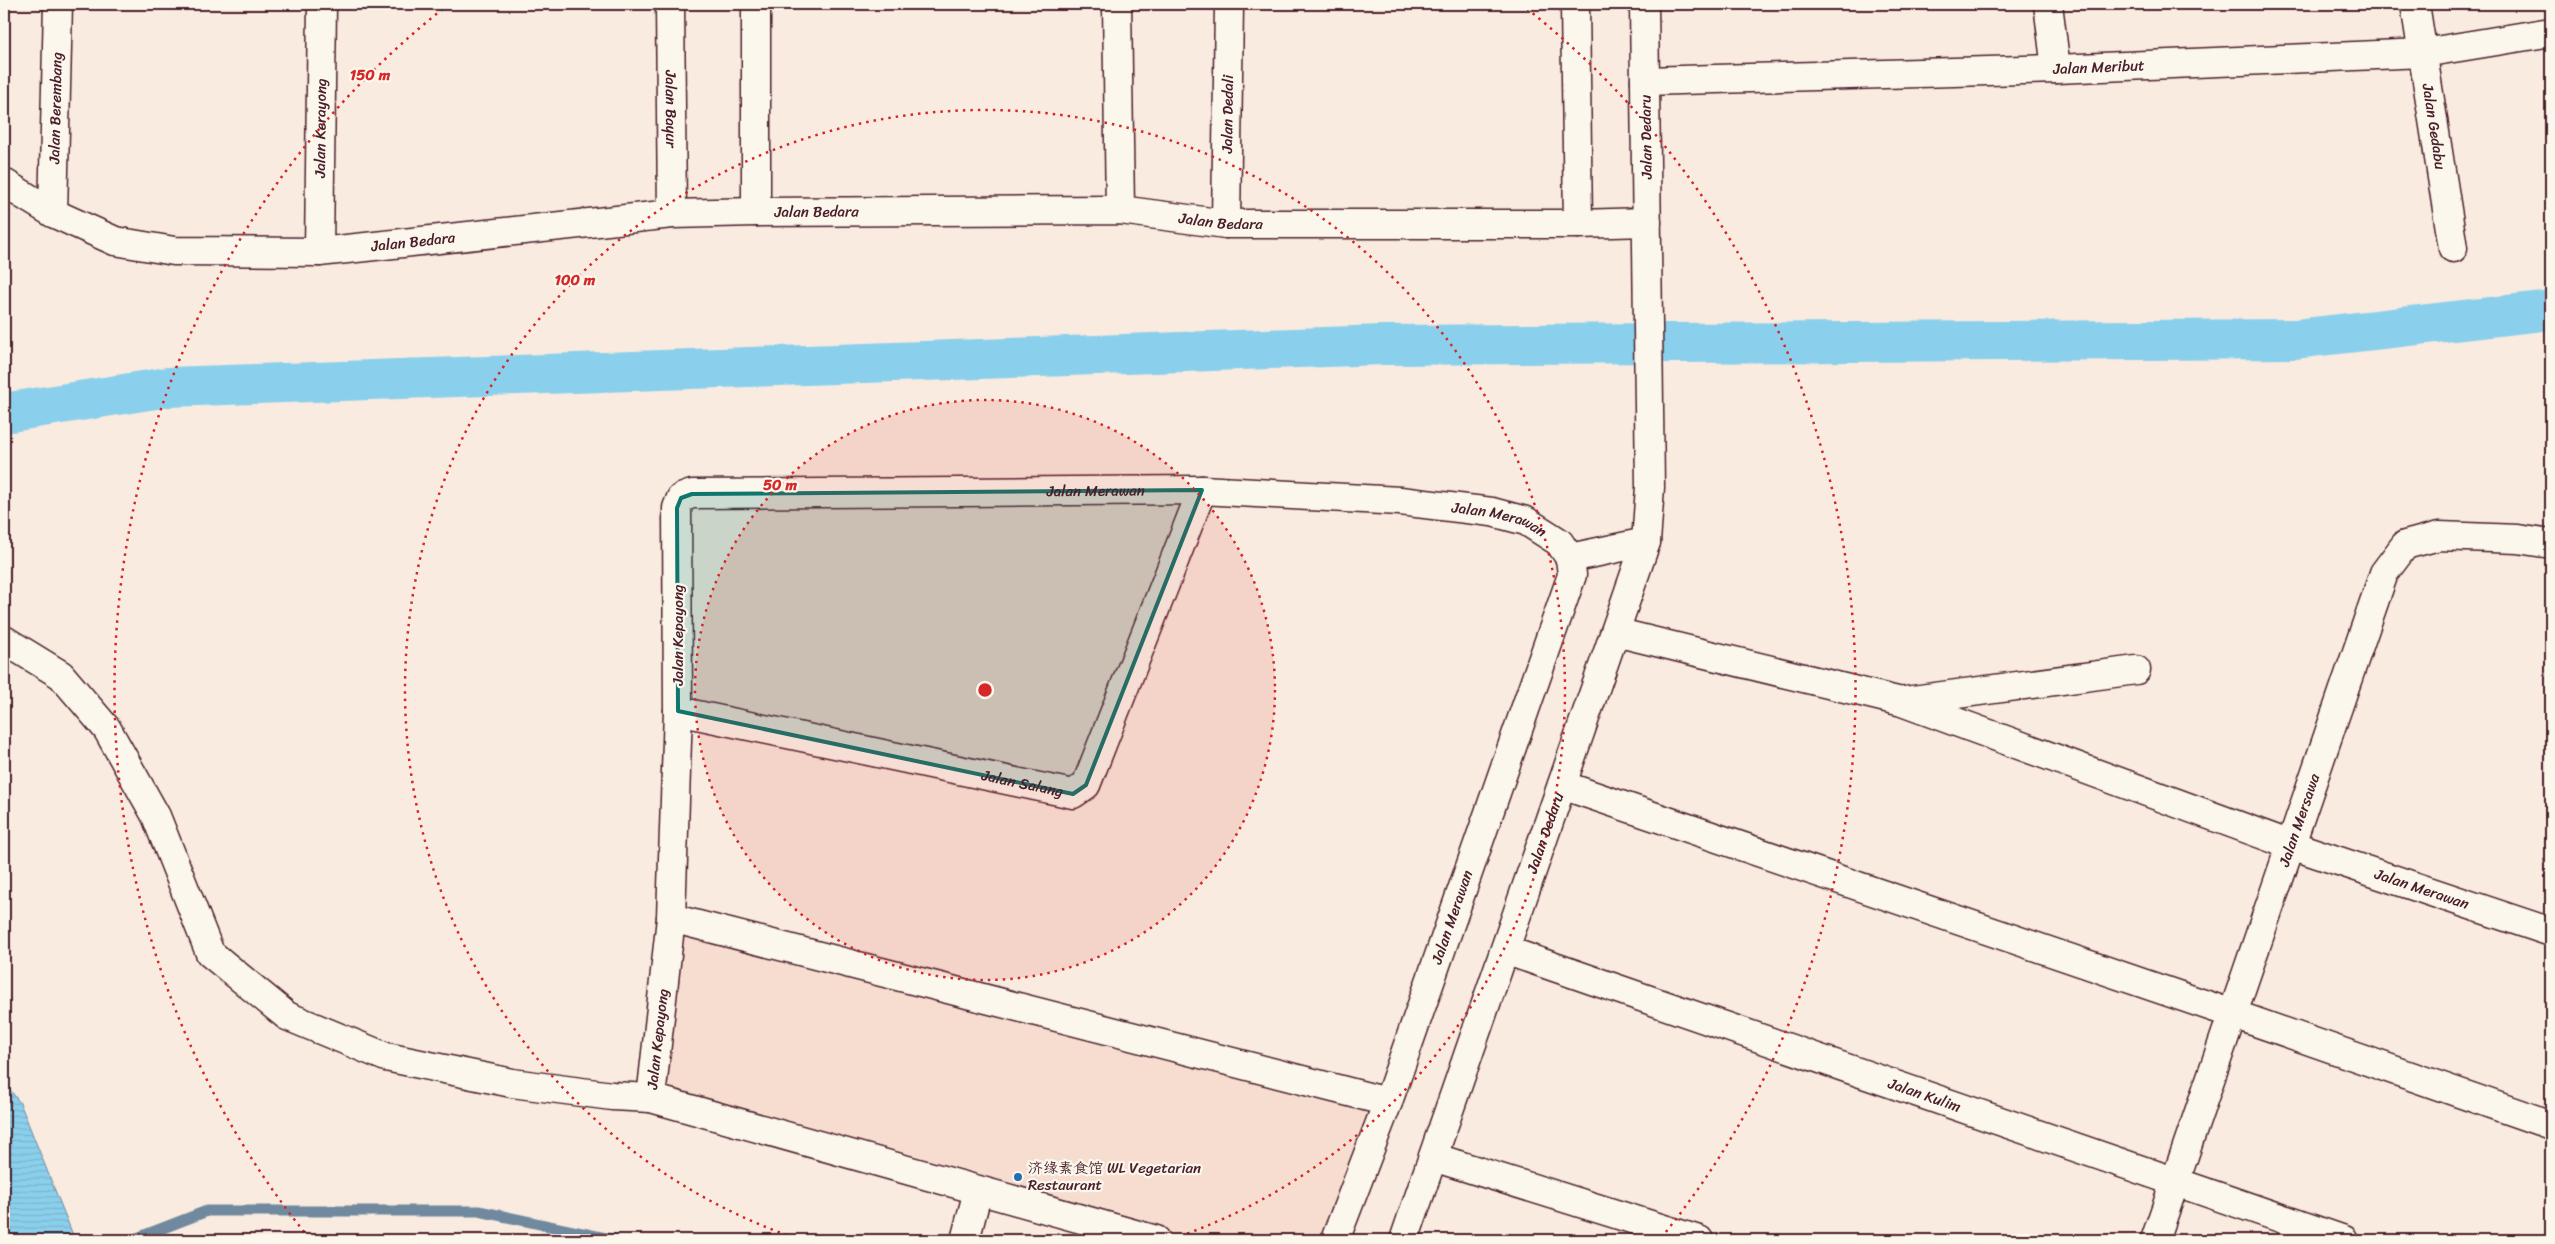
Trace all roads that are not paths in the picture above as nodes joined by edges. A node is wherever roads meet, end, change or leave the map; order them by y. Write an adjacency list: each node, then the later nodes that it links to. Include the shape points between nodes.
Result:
1 (58, 4): 18 (street, Jalan Berembang)
2 (322, 4): 24 (street, Jalan Kerayong)
3 (670, 4): 19 (street, Jalan Bayur)
4 (756, 4): 17 (street)
5 (1117, 4): 16 (street)
6 (1229, 4): 21 (street, Jalan Dedali)
7 (1575, 4): 22 (street)
8 (1644, 4): 14 (street, Jalan Dedaru)
9 (2048, 4): 13 (street)
10 (2415, 4): 12 (street, Jalan Gedabu)
11 (2551, 32): 12 (street, Jalan Meribut)
12 (2423, 53): 13 (street, Jalan Meribut); 23 (street, Jalan Gedabu)
13 (2056, 69): 14 (street, Jalan Meribut)
14 (1645, 81): 20 (street, Jalan Dedaru)
15 (4, 183): 18 (street, Jalan Bedara)
16 (1120, 210): 17 (street, Jalan Bedara); 21 (street, Jalan Bedara)
17 (756, 212): 19 (street, Jalan Bedara)
18 (53, 213): 24 (street, Jalan Bedara, via 115,241 174,251)
19 (672, 214): 24 (street, Jalan Bedara)
20 (1647, 222): 22 (street, Jalan Bedara); 27 (street, Jalan Dedaru, via 1650,487)
21 (1226, 224): 22 (street, Jalan Bedara)
22 (1578, 224)
23 (2452, 248)
24 (319, 252)
25 (1202, 490): 26 (street, Jalan Merawan); 29 (street, Jalan Merawan, via 1400,501 1492,512 1526,521 1559,542); 34 (street, Jalan Salang, via 1086,785 1073,794)
26 (692, 494): 34 (street, Jalan Kepayong, via 681,498 677,508)
27 (1646, 542): 29 (street); 30 (street, Jalan Dedaru)
28 (2551, 544): 36 (street, Jalan Mersawa, via 2518,539 2439,536 2405,545 2384,573)
29 (1570, 558): 42 (street, Jalan Merawan, via 1572,575)
30 (1615, 632): 33 (street, Jalan Merawan); 35 (street, Jalan Dedaru)
31 (4, 640): 41 (street, via 61,675 107,730 156,816 210,952 287,1016 386,1057 512,1083)
32 (2136, 670): 33 (street)
33 (1902, 702): 36 (street, Jalan Merawan)
34 (678, 711): 37 (street, Jalan Kepayong)
35 (1562, 785): 39 (street, Jalan Dedaru); 40 (street)
36 (2291, 845): 38 (street, Jalan Merawan); 40 (street, Jalan Mersawa)
37 (671, 918): 41 (street, Jalan Kepayong); 42 (street)
38 (2551, 932)
39 (1505, 950): 44 (street, Jalan Dedaru); 45 (street, Jalan Kulim)
40 (2233, 1014): 43 (street); 45 (street, Jalan Mersawa)
41 (650, 1098): 46 (street, Jalan Kepayong)
42 (1388, 1102): 49 (street, Jalan Merawan)
43 (2551, 1125)
44 (1433, 1157): 50 (street, Jalan Dedaru); 51 (street)
45 (2175, 1183): 52 (street, Jalan Mersawa); 53 (street, Jalan Kulim)
46 (978, 1191): 47 (street); 48 (street, Jalan Kepayong)
47 (965, 1240)
48 (1156, 1240)
49 (1335, 1240)
50 (1404, 1240)
51 (1699, 1240)
52 (2155, 1240)
53 (2344, 1240)

